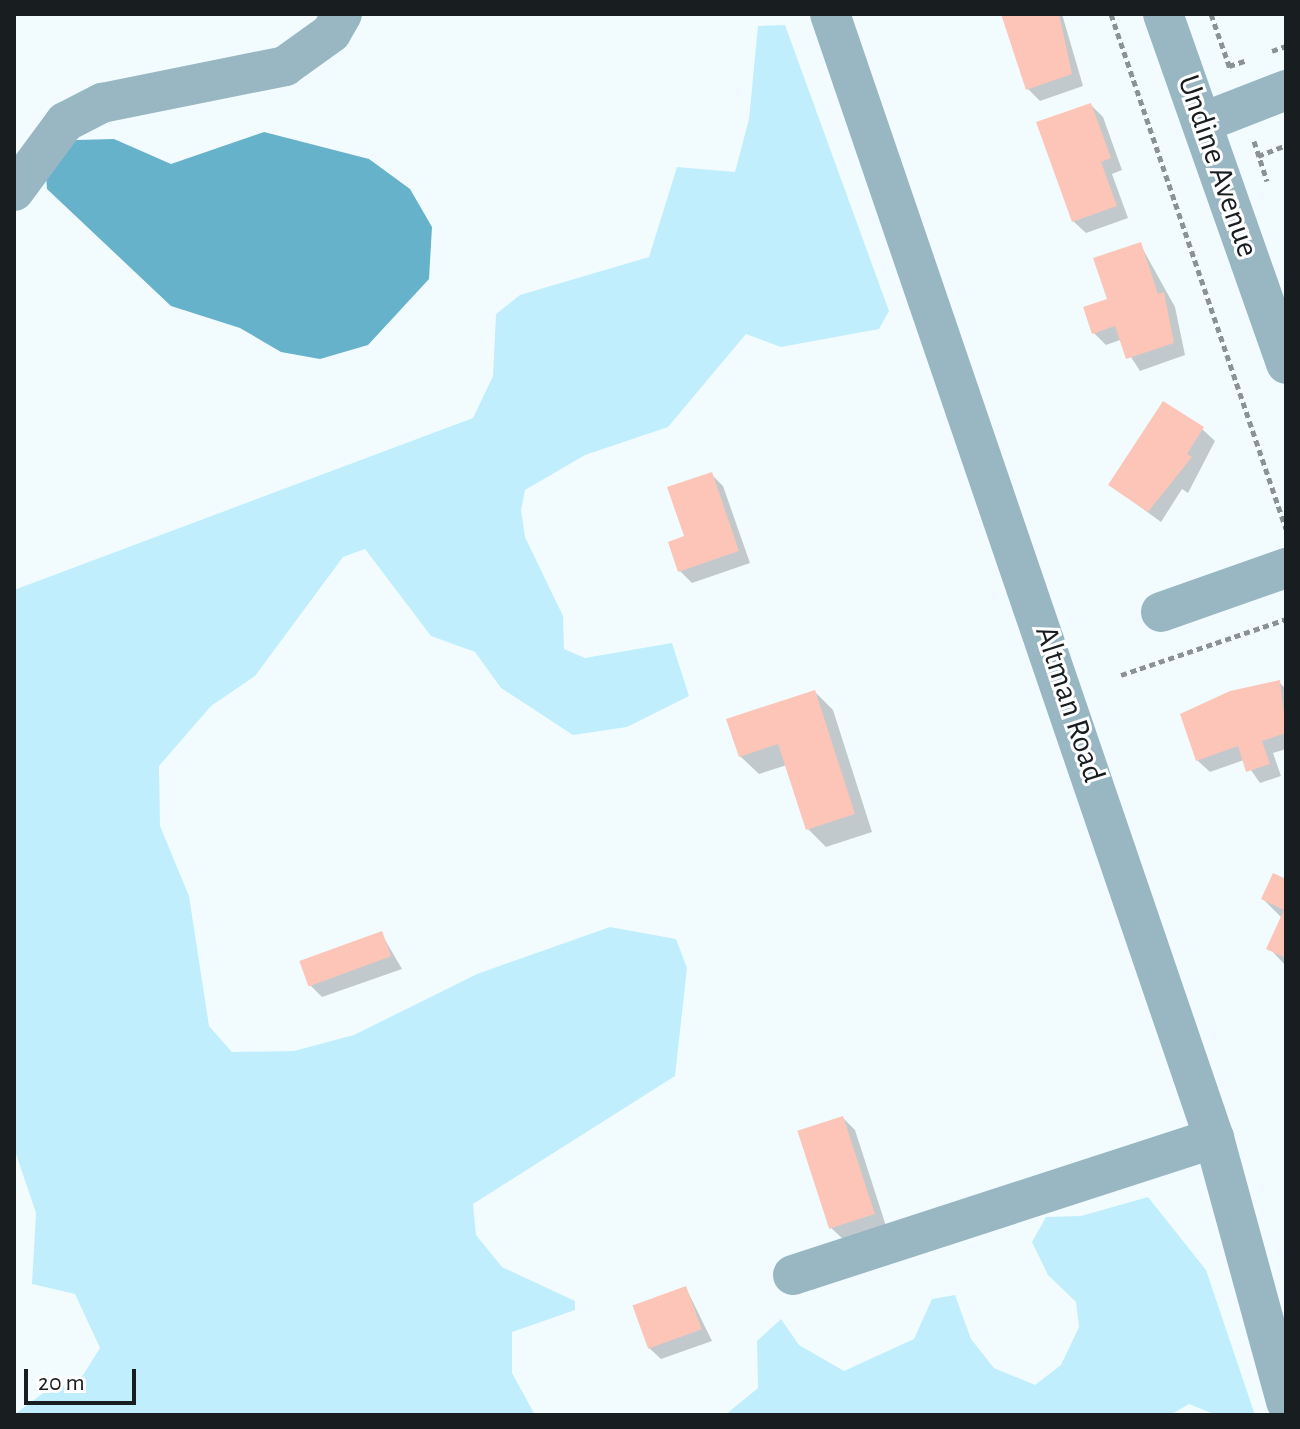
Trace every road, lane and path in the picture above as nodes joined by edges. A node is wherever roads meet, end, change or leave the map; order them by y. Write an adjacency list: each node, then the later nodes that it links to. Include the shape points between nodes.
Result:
1 (342, 14): 9 (street, via 331,33 285,66 102,103 65,122)
2 (830, 14): 16 (street, Altman Road)
3 (1111, 14): 11 (path)
4 (1163, 14): 6 (street, Undine Avenue)
5 (1286, 90): 6 (street)
6 (1204, 122): 10 (street, Undine Avenue)
7 (1286, 145): 8 (path)
8 (1258, 156)
9 (14, 191)
10 (1286, 364)
11 (1286, 529)
12 (1286, 568): 13 (street)
13 (1161, 612)
14 (1286, 619): 15 (path)
15 (1121, 675)
16 (1214, 1138): 17 (street); 18 (street, Altman Road)
17 (793, 1275)
18 (1283, 1378)

